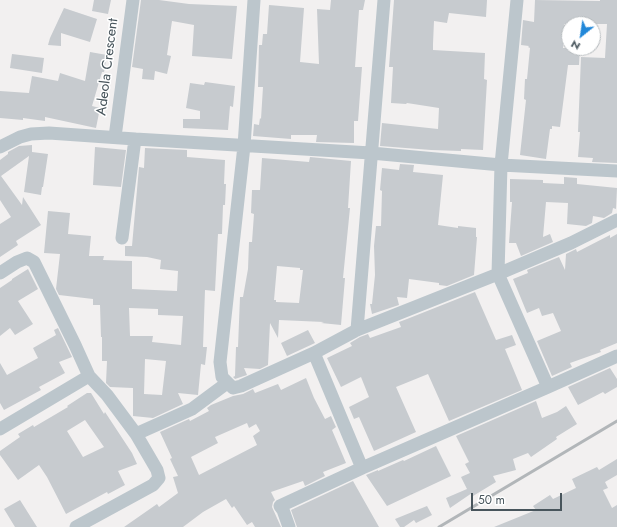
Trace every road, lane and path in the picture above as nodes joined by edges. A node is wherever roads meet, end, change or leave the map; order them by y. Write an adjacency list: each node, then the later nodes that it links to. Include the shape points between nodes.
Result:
1 (133, 0): 5 (street, Adeola Crescent)
2 (254, 0): 7 (street)
3 (384, 0): 9 (street)
4 (517, 0): 10 (street)
5 (115, 137): 6 (street); 8 (street, via 31,134)
6 (135, 139): 7 (street); 13 (street)
7 (244, 146): 9 (street); 20 (street, via 220,362 222,377)
8 (0, 147)
9 (371, 153): 10 (street); 16 (street)
10 (501, 165): 11 (street); 15 (street)
11 (617, 171)
12 (617, 220): 15 (street)
13 (122, 238)
14 (0, 273): 19 (street, via 28,258 34,262)
15 (498, 274): 16 (street); 21 (street)
16 (357, 330): 17 (street)
17 (314, 353): 20 (street, via 241,386 233,388); 24 (street)
18 (617, 356): 21 (street)
19 (89, 376): 22 (street); 23 (street, via 107,395)
20 (227, 383): 23 (street, via 192,409)
21 (548, 387): 24 (street)
22 (0, 429)
23 (136, 434): 25 (street, via 159,478 153,485)
24 (362, 468): 26 (street, via 280,506)
25 (76, 527)
26 (289, 527)

